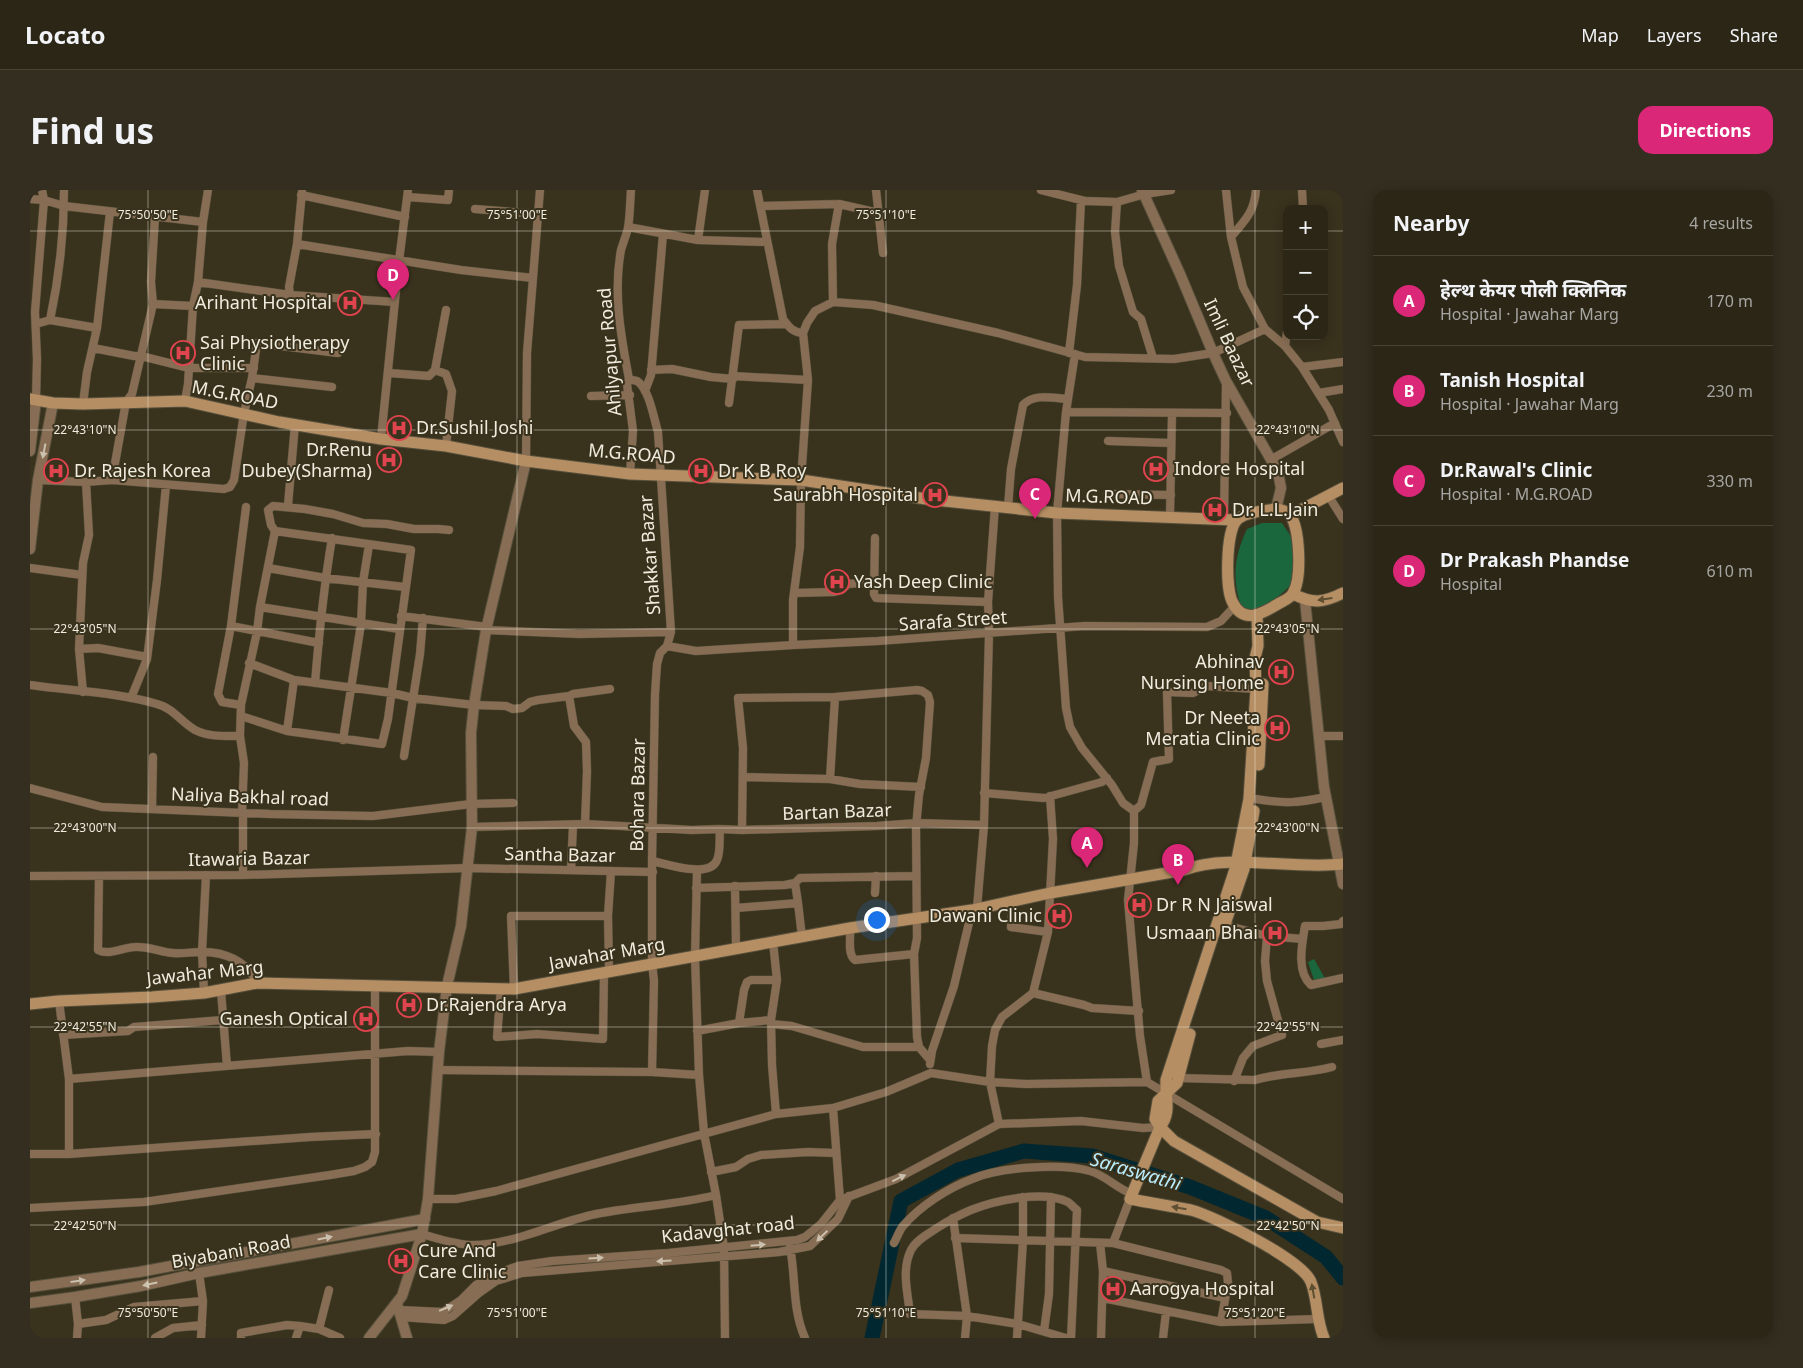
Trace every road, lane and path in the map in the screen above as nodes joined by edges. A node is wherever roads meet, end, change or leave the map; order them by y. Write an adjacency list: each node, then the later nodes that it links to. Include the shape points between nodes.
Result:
1 (42, 190): 19 (street)
2 (64, 190): 24 (street)
3 (208, 190): 32 (street)
4 (449, 190): 16 (street, via 448,200)
5 (540, 190): 29 (street)
6 (631, 190): 33 (street, Ahilyapur Road)
7 (705, 190): 36 (street)
8 (757, 190): 25 (street)
9 (876, 190): 28 (street)
10 (1041, 190): 20 (street)
11 (1171, 190): 17 (street)
12 (1226, 190): 35 (street)
13 (1256, 190): 35 (street, via 1250,215)
14 (1302, 190): 23 (street)
15 (302, 192): 31 (street); 38 (street)
16 (406, 192): 31 (street)
17 (1143, 192): 21 (street); 60 (street, Imli Baazar)
18 (30, 199): 19 (street)
19 (44, 200): 24 (street); 50 (street)
20 (1081, 200): 21 (street); 59 (street)
21 (1117, 202): 62 (street, via 1115,232 1119,266 1133,312 1141,319)
22 (839, 204): 25 (street); 28 (street); 45 (street, via 832,244)
23 (1303, 205)
24 (64, 206): 27 (street); 49 (street)
25 (761, 206): 37 (street)
26 (475, 209): 29 (street)
27 (110, 212): 30 (street); 52 (street)
28 (879, 213): 39 (street)
29 (537, 214): 41 (street)
30 (155, 217): 32 (street); 46 (street)
31 (405, 217): 40 (street)
32 (203, 222): 42 (street)
33 (628, 227): 34 (street); 72 (street, Ahilyapur Road, via 621,250 618,307)
34 (664, 234): 36 (street); 68 (street)
35 (1231, 237): 53 (street, via 1243,286)
36 (698, 240): 37 (street)
37 (767, 242): 51 (street)
38 (296, 244): 40 (street); 43 (street)
39 (883, 253)
40 (399, 261): 41 (street); 44 (street)
41 (533, 278): 101 (street, via 527,353)
42 (198, 282): 43 (street); 47 (street)
43 (290, 295): 44 (street)
44 (395, 302): 69 (street)
45 (833, 302): 54 (street, via 815,311); 59 (street, via 915,313)
46 (153, 304): 47 (street); 61 (street)
47 (193, 306): 65 (street)
48 (446, 310): 67 (street)
49 (50, 320): 50 (street); 52 (street)
50 (36, 324): 82 (street)
51 (786, 324): 54 (street); 71 (street, via 739,325)
52 (97, 328): 57 (street)
53 (1265, 329): 56 (street); 60 (street)
54 (802, 333): 73 (street)
55 (1286, 340): 56 (street)
56 (1285, 346): 64 (street)
57 (92, 348): 61 (street); 87 (street)
58 (338, 353): 66 (street, via 257,342)
59 (1072, 353): 62 (street, via 1085,357); 81 (street)
60 (1212, 353): 62 (street, via 1174,359); 74 (street, Imli Baazar)
61 (141, 356): 65 (street); 84 (street, via 132,394)
62 (1153, 358)
63 (1343, 362): 64 (street)
64 (1302, 367): 78 (street)
65 (189, 368): 66 (street); 83 (street)
66 (254, 368): 70 (street)
67 (435, 370): 69 (street, via 428,376); 98 (street, via 446,374 452,391)
68 (651, 370): 71 (street, via 672,369); 77 (street)
69 (388, 373): 94 (street)
70 (252, 378): 75 (street); 89 (street)
71 (733, 378): 73 (street); 86 (street)
72 (629, 380): 77 (street, via 637,381); 79 (street, Ahilyapur Road)
73 (808, 380): 106 (street)
74 (1226, 381): 91 (street); 100 (street, Imli Baazar)
75 (332, 387)
76 (1343, 389): 78 (street)
77 (645, 391): 103 (street, Shakkar Bazar, via 658,432)
78 (1318, 393): 92 (street)
79 (630, 395): 80 (street); 102 (street, Ahilyapur Road, via 633,431)
80 (591, 396)
81 (1068, 399): 88 (street); 116 (street, via 1032,398 1023,405 1011,469)
82 (33, 400): 85 (main road, M.G.ROAD); 99 (street)
83 (185, 401): 84 (main road, M.G.ROAD); 89 (main road, M.G.ROAD)
84 (126, 402): 87 (main road, M.G.ROAD); 105 (street)
85 (53, 403): 87 (main road, M.G.ROAD); 104 (street, one-way to 104)
86 (729, 403)
87 (83, 404)
88 (1066, 412): 90 (street); 118 (street)
89 (244, 413): 93 (main road, M.G.ROAD); 108 (street, via 233,484 224,489)
90 (1172, 413): 91 (street); 97 (street)
91 (1227, 413): 122 (street)
92 (1335, 423): 96 (street); 100 (street)
93 (295, 424): 94 (main road, M.G.ROAD); 115 (street)
94 (381, 439): 98 (main road, M.G.ROAD)
95 (1108, 441): 97 (street)
96 (1343, 442)
97 (1171, 443): 111 (street)
98 (446, 446): 101 (main road, M.G.ROAD)
99 (30, 451)
100 (1272, 460): 117 (street, Imli Baazar, via 1281,488)
101 (526, 461): 102 (main road, M.G.ROAD); 152 (street)
102 (630, 474): 103 (main road, M.G.ROAD)
103 (659, 475): 106 (main road, M.G.ROAD); 154 (street, Shakkar Bazar)
104 (38, 480): 107 (street); 129 (street)
105 (112, 480): 107 (street); 108 (street)
106 (801, 480): 113 (main road, M.G.ROAD); 137 (street, via 800,546)
107 (86, 482): 132 (street, via 89,535)
108 (166, 485): 161 (street)
109 (1343, 488): 112 (main road)
110 (1108, 494): 111 (street)
111 (1171, 495): 120 (street)
112 (1328, 495): 119 (main road); 121 (street)
113 (995, 506): 116 (main road, M.G.ROAD); 141 (street)
114 (246, 507): 149 (street)
115 (286, 507): 124 (street, via 333,514 363,523); 125 (street, via 273,506 268,510)
116 (1008, 507): 118 (main road, M.G.ROAD)
117 (1276, 509): 119 (main road); 123 (main road)
118 (1057, 513): 120 (main road, M.G.ROAD); 150 (street)
119 (1290, 515): 139 (main road, via 1298,540 1298,574)
120 (1170, 516): 122 (main road, M.G.ROAD)
121 (1343, 519)
122 (1224, 520): 123 (main road, M.G.ROAD)
123 (1236, 520): 143 (main road, via 1231,533 1228,572)
124 (449, 530)
125 (275, 531): 126 (street); 131 (street)
126 (332, 538): 128 (street); 133 (street)
127 (874, 538): 135 (street)
128 (369, 545): 134 (street); 136 (street, via 411,550)
129 (30, 549)
130 (30, 568): 132 (street)
131 (268, 568): 133 (street); 142 (street)
132 (82, 575): 160 (street)
133 (326, 578): 134 (street); 146 (street)
134 (363, 582): 136 (street); 148 (street)
135 (874, 582): 137 (street, via 848,584 834,592); 141 (street, via 874,596 879,598)
136 (405, 587): 144 (street)
137 (794, 593): 157 (street)
138 (1343, 593): 140 (main road, one-way to 140, via 1327,601)
139 (1293, 594): 140 (main road); 145 (main road)
140 (1305, 600): 180 (street)
141 (988, 602): 155 (street)
142 (260, 607): 146 (street); 153 (street)
143 (1234, 607): 145 (main road, via 1244,615); 150 (street, Sarafa Street, via 1221,621 1206,627)
144 (401, 616): 147 (street); 151 (street)
145 (1257, 616): 159 (main road)
146 (320, 618): 148 (street); 156 (street)
147 (423, 618): 152 (street); 174 (street)
148 (361, 624): 151 (street); 166 (street)
149 (230, 626): 153 (street); 175 (street, via 218,694 222,702)
150 (1060, 628): 155 (street, Sarafa Street); 186 (street, via 1063,684 1070,727 1082,748)
151 (400, 629): 170 (street)
152 (486, 629): 154 (street, via 580,634); 176 (street)
153 (257, 632): 156 (street); 162 (street)
154 (671, 632): 158 (street, Bohara Bazar)
155 (989, 634): 157 (street, Sarafa Street); 190 (street)
156 (319, 643): 164 (street)
157 (793, 645): 158 (street, Sarafa Street, via 696,652)
158 (667, 646): 204 (street, Bohara Bazar, via 660,653 657,664)
159 (1258, 646): 168 (main road); 193 (main road, via 1264,690)
160 (79, 649): 161 (street, via 98,648); 169 (street)
161 (147, 657): 173 (street)
162 (249, 663): 163 (street); 175 (street)
163 (294, 680): 164 (street); 178 (street)
164 (315, 683): 166 (street)
165 (30, 685): 169 (street)
166 (351, 688): 170 (street); 182 (street)
167 (610, 689): 171 (street)
168 (1256, 689): 197 (street, via 1206,686 1193,693 1167,692 1169,759 1153,762 1141,805); 208 (main road, via 1249,799)
169 (83, 692): 173 (street)
170 (392, 693): 174 (street); 182 (street, via 382,744)
171 (569, 696): 176 (street, via 538,700 513,709); 200 (street, via 574,726 586,742)
172 (835, 697): 185 (street, via 738,698 744,748); 187 (street); 188 (street, via 917,690 928,695 926,758)
173 (131, 698): 179 (street, via 167,708 205,734)
174 (413, 698): 176 (street); 183 (street)
175 (241, 704): 177 (street)
176 (474, 705): 195 (street)
177 (241, 716): 178 (street); 179 (street)
178 (287, 731): 182 (street)
179 (240, 736): 198 (street, via 244,763)
180 (1318, 736): 181 (street); 192 (street)
181 (1343, 736)
182 (343, 740)
183 (404, 756)
184 (153, 757): 196 (street)
185 (743, 777): 187 (street); 206 (street)
186 (1107, 778): 191 (street); 197 (street, via 1123,803)
187 (830, 779): 188 (street)
188 (921, 787): 199 (street)
189 (30, 788): 196 (street, Naliya Bakhal road, via 102,807)
190 (984, 794): 191 (street); 202 (street)
191 (1050, 796): 227 (street, via 1053,839)
192 (1326, 797): 193 (street, via 1296,803); 209 (street)
193 (1256, 800): 208 (main road)
194 (513, 803): 195 (street, Naliya Bakhal road)
195 (471, 804): 198 (street, Naliya Bakhal road, via 373,816); 203 (street)
196 (152, 809): 198 (street, Naliya Bakhal road)
197 (1134, 811): 221 (street)
198 (242, 812): 216 (street)
199 (917, 823): 202 (street, Bartan Bazar); 206 (street, Bartan Bazar); 220 (street)
200 (585, 824): 201 (street, Bartan Bazar); 204 (street, Bartan Bazar)
201 (574, 825): 203 (street, Bartan Bazar); 211 (street)
202 (984, 825): 231 (street)
203 (472, 827): 210 (street)
204 (652, 828): 205 (street, Bartan Bazar); 207 (street, Bohara Bazar)
205 (720, 829): 206 (street, Bartan Bazar); 213 (street, via 718,860 712,867)
206 (742, 830)
207 (652, 861): 213 (street); 214 (street, Bohara Bazar)
208 (1240, 866): 209 (main road, Jawahar Marg); 221 (main road, Jawahar Marg, via 1196,866); 235 (main road); 283 (main road, via 1166,1080)
209 (1341, 867): 223 (street)
210 (468, 868): 211 (street, Santha Bazar); 216 (street, Itawaria Bazar); 251 (street, via 462,926)
211 (571, 870): 212 (street, Santha Bazar)
212 (611, 871): 214 (street, Santha Bazar); 232 (street)
213 (697, 871): 225 (street)
214 (653, 872): 246 (street, Bohara Bazar)
215 (206, 875): 216 (street, Itawaria Bazar); 218 (street, Itawaria Bazar); 243 (street)
216 (243, 875)
217 (30, 876): 218 (street, Itawaria Bazar)
218 (99, 876): 243 (street, via 98,950 107,952 139,946 170,953)
219 (876, 876): 220 (street); 222 (street, via 800,878); 226 (street)
220 (916, 876): 233 (street)
221 (1131, 881): 227 (main road, Jawahar Marg); 260 (street, via 1128,900)
222 (795, 882): 224 (street); 229 (street)
223 (1343, 884)
224 (736, 886): 225 (street); 230 (street)
225 (696, 888): 245 (street)
226 (875, 893)
227 (1050, 893): 228 (main road, Jawahar Marg); 237 (street)
228 (1014, 902): 231 (main road, Jawahar Marg); 237 (street, via 1011,927)
229 (798, 903): 230 (street); 239 (street)
230 (736, 908): 242 (street)
231 (975, 909): 233 (main road, Jawahar Marg); 271 (street)
232 (608, 916): 247 (street); 254 (street, via 511,916)
233 (916, 918): 236 (main road, Jawahar Marg); 244 (street)
234 (1343, 921): 240 (street, via 1341,924 1305,926)
235 (1225, 925): 238 (street); 278 (main road)
236 (850, 928): 239 (main road, Jawahar Marg); 244 (street, via 851,953 855,960)
237 (1048, 932): 257 (street)
238 (1267, 936): 240 (street); 280 (street, via 1267,981 1282,1035 1253,1046)
239 (802, 937): 241 (main road, Jawahar Marg)
240 (1303, 939): 248 (street, via 1302,968 1311,985)
241 (773, 942): 242 (main road, Jawahar Marg); 249 (street)
242 (736, 948): 245 (main road, Jawahar Marg)
243 (202, 952): 250 (street, via 235,960 251,971); 256 (street)
244 (914, 954): 268 (street)
245 (695, 957): 246 (main road, Jawahar Marg); 264 (street)
246 (652, 963): 247 (main road, Jawahar Marg); 275 (street, Bohara Bazar)
247 (606, 973): 253 (street, via 603,1039 536,1034 497,1037); 254 (main road, Jawahar Marg)
248 (1343, 978)
249 (778, 980): 262 (street); 263 (street, via 747,982)
250 (256, 983): 252 (main road, Jawahar Marg); 255 (main road, Jawahar Marg)
251 (447, 986): 252 (main road, Jawahar Marg); 253 (main road, Jawahar Marg); 269 (street)
252 (375, 987): 270 (street)
253 (501, 988): 254 (main road, Jawahar Marg)
254 (514, 989)
255 (221, 991): 256 (main road, Jawahar Marg); 261 (street)
256 (204, 993): 258 (main road, Jawahar Marg)
257 (1033, 993): 260 (street, via 1092,1008); 281 (street, via 1002,1017 995,1030)
258 (59, 1001): 259 (main road, Jawahar Marg); 265 (street)
259 (30, 1004)
260 (1139, 1011): 282 (street)
261 (223, 1020): 265 (street, via 134,1027 128,1031); 272 (street)
262 (771, 1022): 263 (street); 268 (street, via 863,1047); 285 (street)
263 (739, 1023): 264 (street)
264 (697, 1030): 277 (street)
265 (63, 1034): 279 (street)
266 (1343, 1040): 267 (street)
267 (1321, 1044)
268 (919, 1047): 271 (street)
269 (439, 1052): 270 (street); 274 (street)
270 (376, 1054): 272 (street); 288 (street)
271 (930, 1060): 276 (street)
272 (227, 1066): 279 (street)
273 (1332, 1067): 280 (street, via 1316,1072)
274 (437, 1070): 275 (street); 299 (street)
275 (652, 1072): 277 (street)
276 (931, 1073): 281 (street); 284 (street, via 886,1092)
277 (699, 1075): 289 (street)
278 (1178, 1078): 280 (street); 283 (main road)
279 (69, 1079): 292 (street)
280 (1234, 1081)
281 (990, 1082): 282 (street); 286 (street)
282 (1147, 1082): 283 (street)
283 (1165, 1094): 287 (main road, via 1156,1109 1155,1119); 300 (street)
284 (833, 1108): 285 (street); 290 (street)
285 (776, 1114): 289 (street)
286 (999, 1124): 287 (street, Kadavghat road, via 1081,1121); 296 (street, Kadavghat road, one-way to 286, via 896,1179)
287 (1160, 1128): 295 (main road); 305 (main road, via 1174,1141 1317,1222)
288 (376, 1134): 292 (street); 302 (street, via 372,1162 354,1171 144,1202)
289 (704, 1134): 293 (street); 299 (street, via 496,1191 456,1199)
290 (836, 1153): 293 (street, via 761,1155 748,1158 736,1167); 301 (street)
291 (30, 1154): 292 (street)
292 (69, 1154)
293 (711, 1172): 294 (street)
294 (716, 1195): 306 (street, via 692,1202 595,1214 498,1243 457,1244); 316 (street)
295 (1133, 1195): 312 (street, via 1103,1176 1088,1171 1046,1167 995,1173 973,1178 938,1197 903,1227); 314 (street); 329 (main road, one-way to 295, via 1311,1280 1292,1261 1211,1218)
296 (849, 1196): 301 (street, Kadavghat road); 315 (street, one-way to 315, via 838,1219 820,1238 810,1246)
297 (1023, 1197): 298 (street); 303 (street, via 972,1209); 308 (street)
298 (1051, 1198): 309 (street, via 1069,1203 1076,1210); 311 (street)
299 (428, 1199): 304 (street)
300 (1343, 1199)
301 (840, 1200): 310 (street, Kadavghat road, via 821,1224 805,1237)
302 (30, 1208)
303 (953, 1218): 307 (street); 328 (street, via 924,1236 912,1248 906,1275 910,1314)
304 (425, 1219): 306 (street); 319 (street, Biyabani Road, one-way to 304, via 139,1272)
305 (1342, 1227)
306 (422, 1234): 318 (street, Biyabani Road); 326 (street)
307 (955, 1238): 308 (street); 328 (street)
308 (1023, 1240): 311 (street); 332 (street)
309 (1076, 1241): 311 (street); 313 (street); 351 (street)
310 (789, 1242): 315 (street); 316 (street, Kadavghat road, one-way to 310)
311 (1049, 1242): 336 (street, via 1049,1294)
312 (894, 1243)
313 (1100, 1243): 314 (street); 317 (street)
314 (1113, 1243): 323 (street, via 1221,1270 1227,1273)
315 (791, 1250): 316 (street); 347 (street, via 795,1303)
316 (724, 1252): 326 (street, Kadavghat road, via 552,1261 518,1266 476,1285 443,1312); 346 (street)
317 (1103, 1271): 322 (street); 323 (street)
318 (199, 1273): 321 (street, Biyabani Road, one-way to 321); 324 (street)
319 (30, 1287)
320 (329, 1290): 335 (street)
321 (75, 1297): 325 (street, Biyabani Road); 331 (street)
322 (1103, 1298): 327 (street); 352 (street)
323 (1225, 1298): 330 (street)
324 (203, 1301): 331 (street, via 134,1307 106,1320); 333 (street)
325 (30, 1302)
326 (399, 1310): 344 (street); 345 (street)
327 (1166, 1312): 330 (street); 353 (street)
328 (967, 1316): 332 (street); 348 (street)
329 (1318, 1319): 330 (street); 337 (main road)
330 (1221, 1322)
331 (78, 1324): 338 (street)
332 (1018, 1324): 336 (street); 349 (street)
333 (202, 1326): 339 (street, via 173,1328); 340 (street)
334 (300, 1326): 335 (street); 341 (street, via 241,1334); 342 (street)
335 (319, 1329): 343 (street)
336 (1044, 1332): 350 (street)
337 (1322, 1336)
338 (77, 1338)
339 (155, 1338)
340 (201, 1338)
341 (240, 1338)
342 (296, 1338)
343 (340, 1338)
344 (369, 1338)
345 (408, 1338)
346 (725, 1338)
347 (805, 1338)
348 (965, 1338)
349 (1017, 1338)
350 (1066, 1338)
351 (1071, 1338)
352 (1101, 1338)
353 (1163, 1338)

